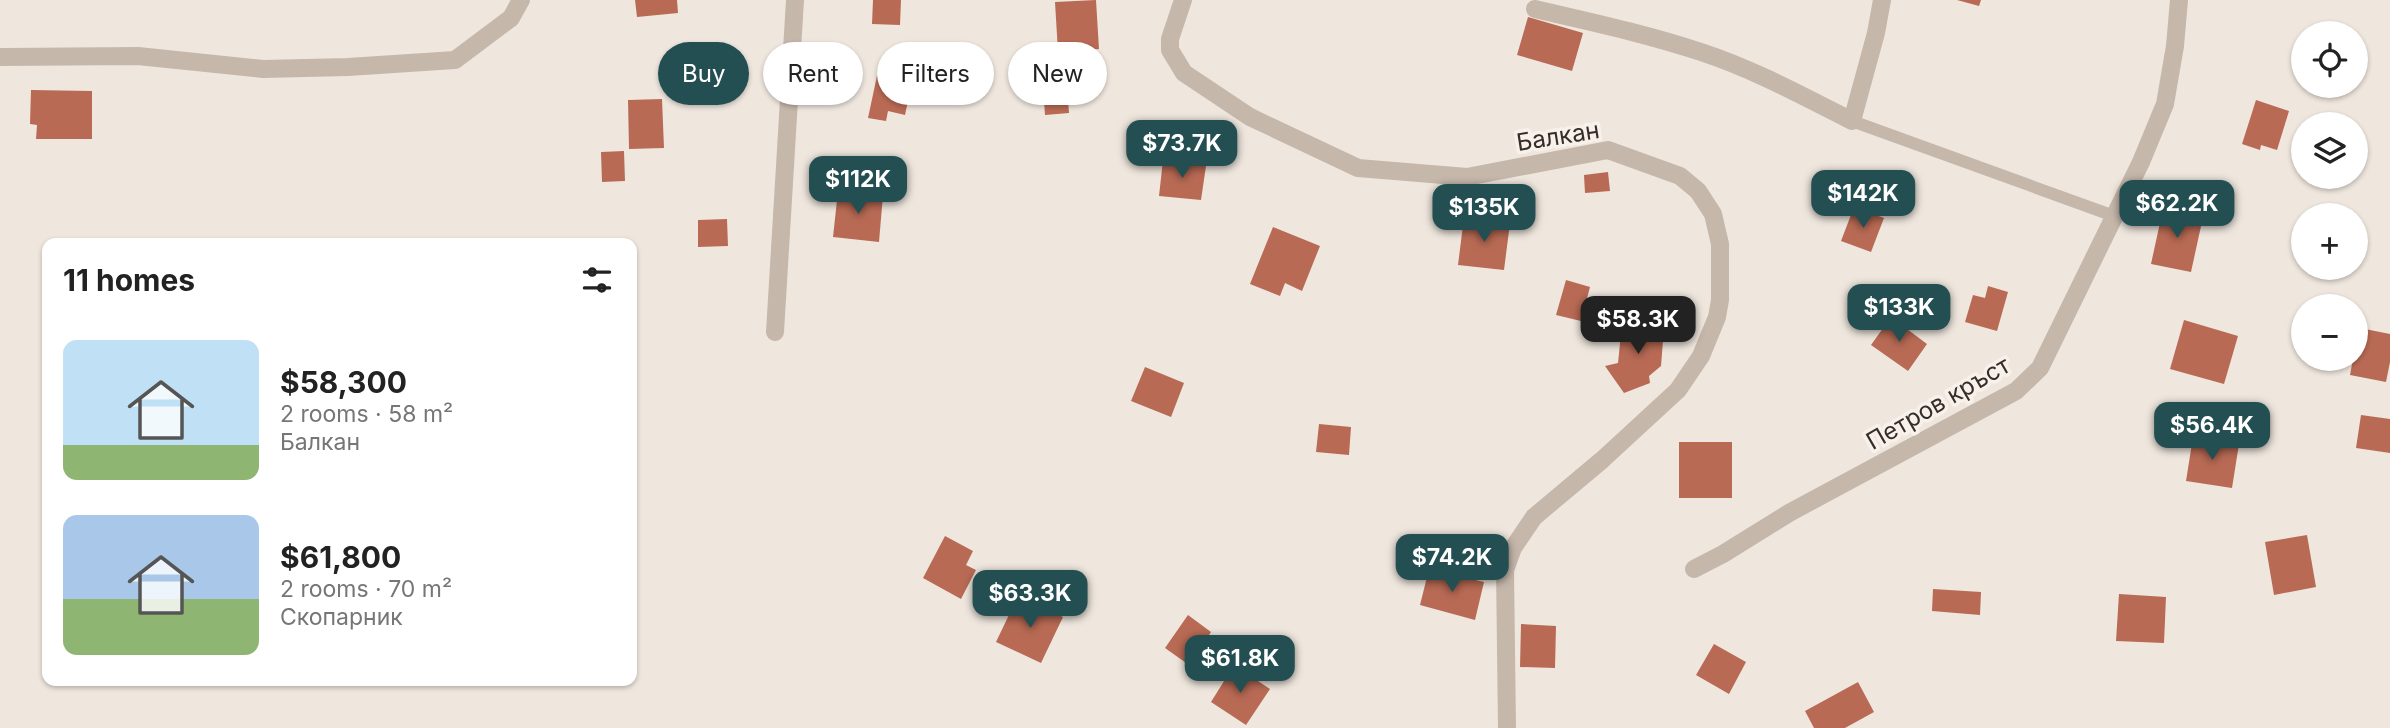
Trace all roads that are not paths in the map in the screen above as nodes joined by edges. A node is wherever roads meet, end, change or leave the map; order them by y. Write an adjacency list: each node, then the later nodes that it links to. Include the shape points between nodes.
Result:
1 (521, 0): 7 (street, via 511,18 455,60 263,69 138,56)
2 (795, 0): 10 (street)
3 (1183, 0): 12 (street, Балкан, via 1170,50 1184,73 1251,117 1358,168 1467,177 1608,150 1680,176 1698,191 1713,214 1720,244 1720,300 1701,356 1678,390 1534,517 1513,548 1505,570)
4 (1882, 0): 8 (street)
5 (2179, 0): 9 (street, Петров кръст, via 2165,104)
6 (1535, 9): 8 (street, via 1704,52)
7 (0, 57)
8 (1852, 121): 9 (lane)
9 (2114, 216): 11 (street, Петров кръст, via 2049,352 2016,391 1788,513)
10 (775, 332)
11 (1694, 569)
12 (1507, 728)

